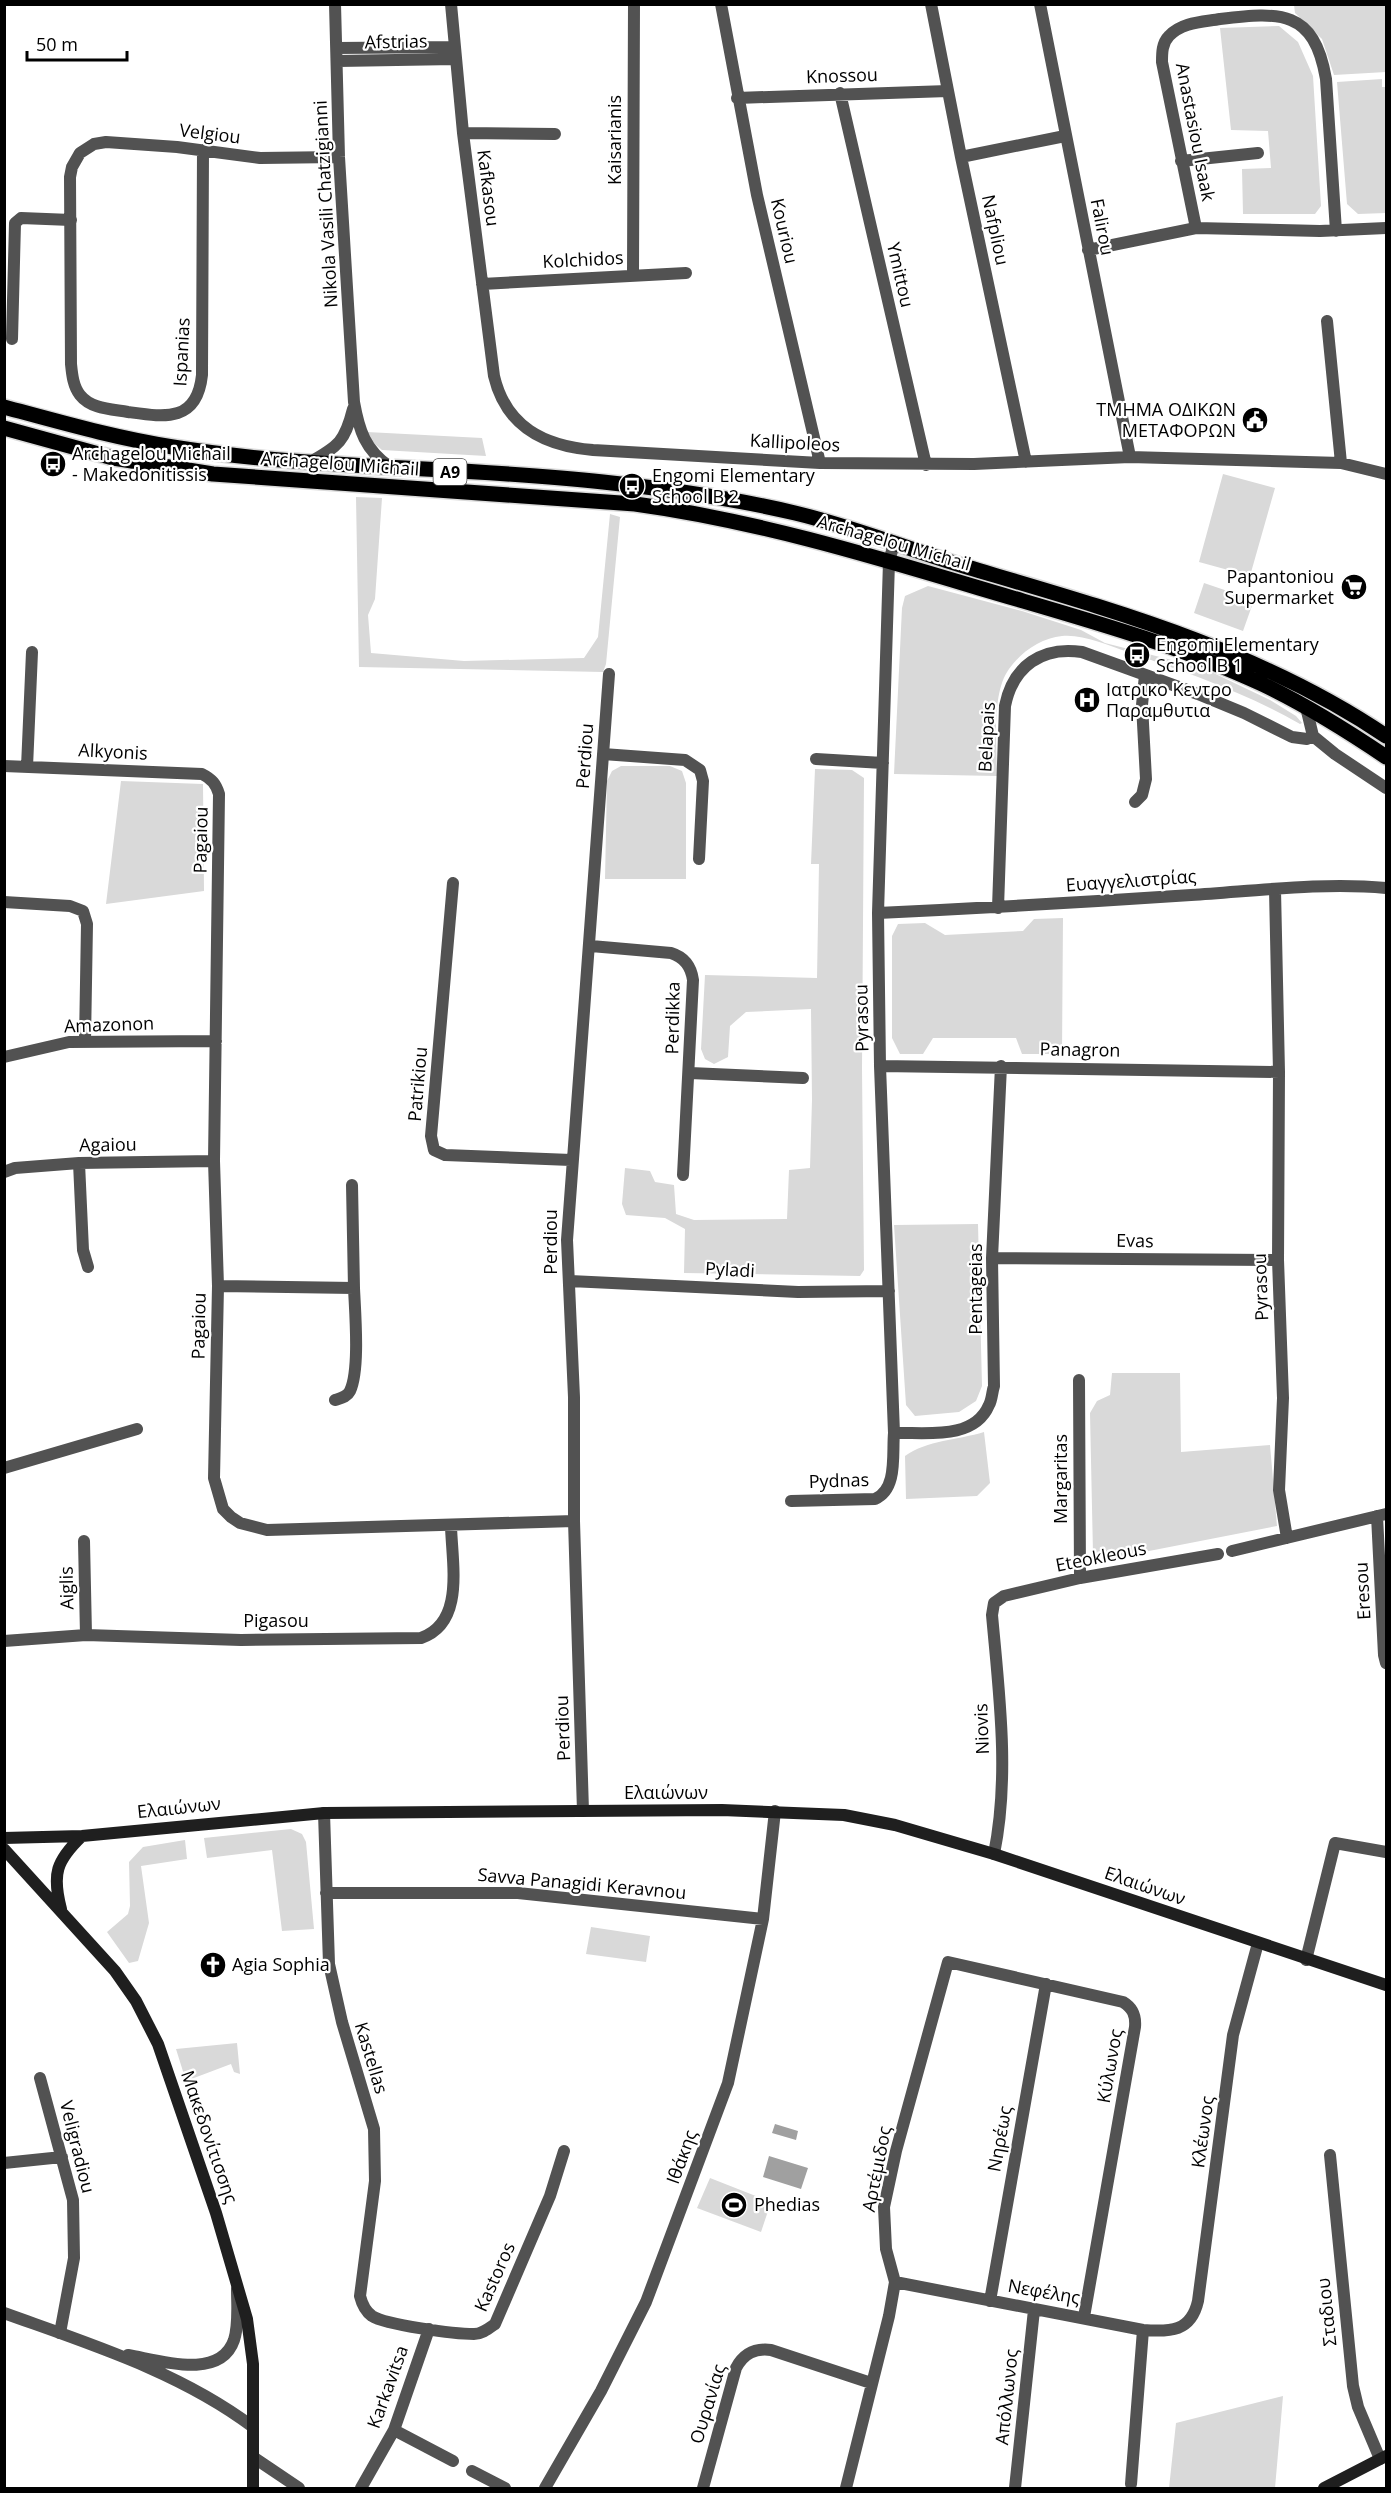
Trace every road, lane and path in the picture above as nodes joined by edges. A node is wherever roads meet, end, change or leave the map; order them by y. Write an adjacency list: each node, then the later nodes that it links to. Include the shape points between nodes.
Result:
1 (336, 4): 8 (street, Nikola Vasili Chatzigianni)
2 (451, 4): 7 (street, Kafkasou)
3 (634, 4): 27 (street, Kaisarianis)
4 (721, 4): 11 (street, Kouriou)
5 (931, 4): 9 (street, Nafpliou)
6 (1040, 4): 14 (street, Falirou)
7 (454, 53): 8 (street, Afstrias); 12 (street, Kafkasou)
8 (337, 54): 18 (street, Nikola Vasili Chatzigianni)
9 (948, 91): 10 (street, Knossou); 19 (street, Nafpliou)
10 (840, 93): 11 (street, Knossou); 40 (street, Ymittou)
11 (737, 98): 39 (street, Kouriou)
12 (463, 133): 13 (street); 28 (street, Kafkasou)
13 (555, 134)
14 (1065, 136): 19 (street); 25 (street, Falirou)
15 (203, 150): 16 (street, Velgiou, via 105,142); 18 (street, Velgiou, via 283,160); 21 (street, Ispanias, via 202,375 196,398 185,410 159,416 102,408 79,394 71,364)
16 (80, 153): 21 (street, Ispanias, via 70,177)
17 (1258, 153): 20 (street)
18 (339, 157): 32 (street, Nikola Vasili Chatzigianni)
19 (961, 157): 37 (street, Nafpliou)
20 (1181, 161): 22 (street, Anastasiou Isaak); 24 (street, Anastasiou Isaak, via 1162,62 1168,36 1195,23 1262,14 1286,18 1312,38 1322,58)
21 (70, 220): 30 (street, via 21,218 15,223)
22 (1196, 228): 24 (street); 25 (street)
23 (1386, 228): 24 (street)
24 (1336, 231)
25 (1088, 250): 35 (street, Falirou)
26 (686, 273): 27 (street, Kolchidos)
27 (633, 275): 28 (street, Kolchidos)
28 (482, 284): 31 (street, Kafkasou)
29 (1327, 321): 38 (street)
30 (12, 339)
31 (494, 376): 39 (street, Kallipoleos, via 502,400 517,421 548,442 569,448)
32 (354, 402): 36 (street, Nikola Vasili Chatzigianni, via 342,441); 41 (street, Nikola Vasili Chatzigianni, via 366,444)
33 (4, 407): 36 (main road, Archagelou Michail / A9, via 172,447)
34 (4, 428): 44 (main road, Archagelou Michail / A9, via 113,458 213,474 635,504 699,513)
35 (1130, 457): 37 (street, Kallipoleos); 38 (street, Kallipoleos)
36 (310, 462): 41 (main road, Archagelou Michail / A9)
37 (1026, 462): 40 (street, Kallipoleos)
38 (1341, 463): 42 (street, Kallipoleos)
39 (820, 464): 40 (street, Kallipoleos)
40 (926, 465)
41 (390, 468): 43 (main road, Archagelou Michail / A9, via 599,482 700,494 798,513)
42 (1386, 474)
43 (894, 543): 44 (street, Pyrasou); 49 (main road, Archagelou Michail / A9, via 1228,651 1300,685)
44 (889, 562): 48 (main road, Archagelou Michail / A9, via 1133,635 1217,665); 54 (street, Pyrasou)
45 (32, 652): 56 (street)
46 (609, 674): 51 (street, Perdiou)
47 (1145, 675): 50 (street, Belapais, via 1244,713 1292,737); 59 (street, via 1142,705 1146,779); 65 (street, Belapais, via 1068,650 1037,658 1013,680 1005,706)
48 (1306, 707): 50 (street); 52 (main road, Archagelou Michail / A9)
49 (1386, 735)
50 (1313, 736): 58 (street)
51 (603, 754): 60 (street, via 685,760 696,765 703,781); 67 (street, Perdiou)
52 (1386, 758)
53 (816, 759): 54 (street)
54 (883, 763): 66 (street, Pyrasou)
55 (4, 766): 56 (street, Alkyonis)
56 (27, 766): 57 (street, Alkyonis, via 202,774)
57 (216, 785): 69 (street, Pagaiou, via 220,804)
58 (1386, 788)
59 (1136, 802)
60 (699, 859)
61 (453, 883): 76 (street, Patrikiou, via 434,1150 445,1155)
62 (1386, 888): 63 (street, Ευαγγελιστρίας)
63 (1275, 890): 65 (street, Ευαγγελιστρίας); 73 (street, Pyrasou)
64 (4, 902): 68 (street, via 70,906 83,911 87,924)
65 (999, 908): 66 (street, Ευαγγελιστρίας)
66 (879, 913): 71 (street, Pyrasou)
67 (591, 946): 74 (street, Perdikka, via 671,953 687,963 693,980); 76 (street, Perdiou)
68 (86, 1041): 69 (street, Amazonon); 70 (street, Amazonon)
69 (216, 1041): 77 (street, Pagaiou)
70 (4, 1057)
71 (880, 1066): 72 (street, Panagron); 88 (street, Pyrasou)
72 (1001, 1066): 73 (street, Panagron); 82 (street, Pentageias)
73 (1280, 1072): 83 (street, Pyrasou)
74 (690, 1073): 75 (street); 80 (street, Perdikka)
75 (803, 1078)
76 (572, 1160): 85 (street, Perdiou, via 567,1240)
77 (214, 1161): 78 (street, Agaiou); 86 (street, Pagaiou)
78 (79, 1163): 79 (street, Agaiou); 84 (street, via 83,1250)
79 (4, 1172)
80 (683, 1175)
81 (352, 1185): 87 (street)
82 (992, 1258): 83 (street, Evas); 92 (street, Pentageias, via 994,1386 989,1406 980,1419 966,1428)
83 (1278, 1260): 99 (street, Pyrasou, via 1283,1398 1280,1490)
84 (88, 1267)
85 (570, 1281): 88 (street, Pyladi, via 798,1292); 97 (street, Perdiou)
86 (218, 1286): 87 (street); 98 (street, Pagaiou, via 214,1478 223,1509 240,1523 267,1530)
87 (354, 1288): 90 (street, via 355,1370 350,1392)
88 (889, 1291): 92 (street, Pyrasou)
89 (1079, 1380): 103 (street, Margaritas)
90 (335, 1400)
91 (136, 1430): 93 (street)
92 (894, 1433): 94 (street, Pyrasou, via 891,1479)
93 (4, 1468)
94 (886, 1492): 95 (street, Pydnas, via 875,1499)
95 (791, 1501)
96 (1382, 1515): 99 (street); 107 (street, Eresou)
97 (574, 1521): 98 (street, Pagaiou); 108 (street, Perdiou)
98 (451, 1526): 105 (street, Pigasou, via 452,1604 444,1624 421,1638 241,1640)
99 (1287, 1538): 101 (street)
100 (84, 1541): 105 (street, Aiglis)
101 (1232, 1551)
102 (1218, 1554): 103 (street, Eteokleous)
103 (1080, 1578): 104 (street, Eteokleous, via 1004,1596)
104 (994, 1602): 115 (street, Niovis, via 1001,1807)
105 (86, 1635): 106 (street, Pigasou)
106 (4, 1641)
107 (1386, 1663)
108 (583, 1811): 109 (main road, Ελαιώνων); 110 (main road, Ελαιώνων)
109 (775, 1811): 115 (main road, Ελαιώνων, via 875,1820); 118 (street, Ιθάκης)
110 (324, 1814): 111 (main road, Ελαιώνων); 116 (street, Kastellas)
111 (82, 1836): 112 (main road, Ελαιώνων); 117 (main road, via 64,1856 57,1871)
112 (4, 1838)
113 (4, 1849): 117 (main road, Μακεδονίτισσης)
114 (1386, 1852): 120 (street, via 1335,1843)
115 (994, 1854): 119 (main road, Ελαιώνων)
116 (326, 1893): 118 (street, Savva Panagidi Keravnou, via 518,1893); 132 (street, Kastellas, via 329,1964 374,2129 375,2181 360,2296)
117 (62, 1911): 130 (main road, Μακεδονίτισσης, via 115,1971 158,2044)
118 (763, 1919): 153 (street, Ιθάκης, via 728,2083 673,2235 646,2302 601,2391)
119 (1258, 1943): 120 (main road, Ελαιώνων); 136 (street, Κλέωνος, via 1233,2035 1198,2301)
120 (1306, 1960): 123 (main road, Ελαιώνων)
121 (948, 1962): 122 (street, Κύλωνος); 129 (street, Αρτέμιδος, via 884,2207 886,2249)
122 (1046, 1984): 131 (street, Νηρέως); 135 (street, Κύλωνος, via 1123,2002 1136,2021)
123 (1386, 1985)
124 (40, 2078): 127 (street, Veligradiou)
125 (564, 2151): 137 (street, Kastoros, via 550,2196 495,2324 476,2334)
126 (1330, 2155): 145 (street, Σταδιου, via 1353,2386 1358,2407)
127 (62, 2157): 128 (street); 139 (street, Veligradiou, via 73,2200 74,2258)
128 (4, 2163)
129 (895, 2282): 131 (street, Νεφέλης); 141 (street, Αρτέμιδος)
130 (237, 2284): 140 (street, via 233,2341 229,2350 216,2360 180,2364); 142 (main road, Μακεδονίτισσης, via 251,2346)
131 (990, 2301): 133 (street, Νεφέλης)
132 (365, 2310): 137 (street, Kastoros, via 378,2319)
133 (1035, 2310): 135 (street, Νεφέλης); 156 (street, Απόλλωνος)
134 (4, 2313): 139 (street)
135 (1084, 2317): 138 (street, Νεφέλης)
136 (1186, 2324): 138 (street, Νεφέλης, via 1167,2332)
137 (429, 2329): 143 (street, Karkavitsa)
138 (1143, 2330): 148 (street)
139 (60, 2333): 140 (street)
140 (106, 2351): 142 (street, via 197,2390)
141 (871, 2383): 154 (street, Ουρανίας, via 771,2350 746,2354 736,2368); 155 (street, Αρτέμιδος)
142 (254, 2427): 144 (main road, Μακεδονίτισσης)
143 (394, 2430): 146 (street); 151 (street, Karkavitsa)
144 (253, 2457): 149 (main road, Μακεδονίτισσης); 150 (street)
145 (1383, 2458): 157 (main road)
146 (453, 2461)
147 (472, 2471): 152 (street)
148 (1131, 2484)
149 (253, 2488)
150 (299, 2488)
151 (361, 2488)
152 (506, 2488)
153 (545, 2488)
154 (703, 2488)
155 (846, 2488)
156 (1016, 2488)
157 (1324, 2488)

